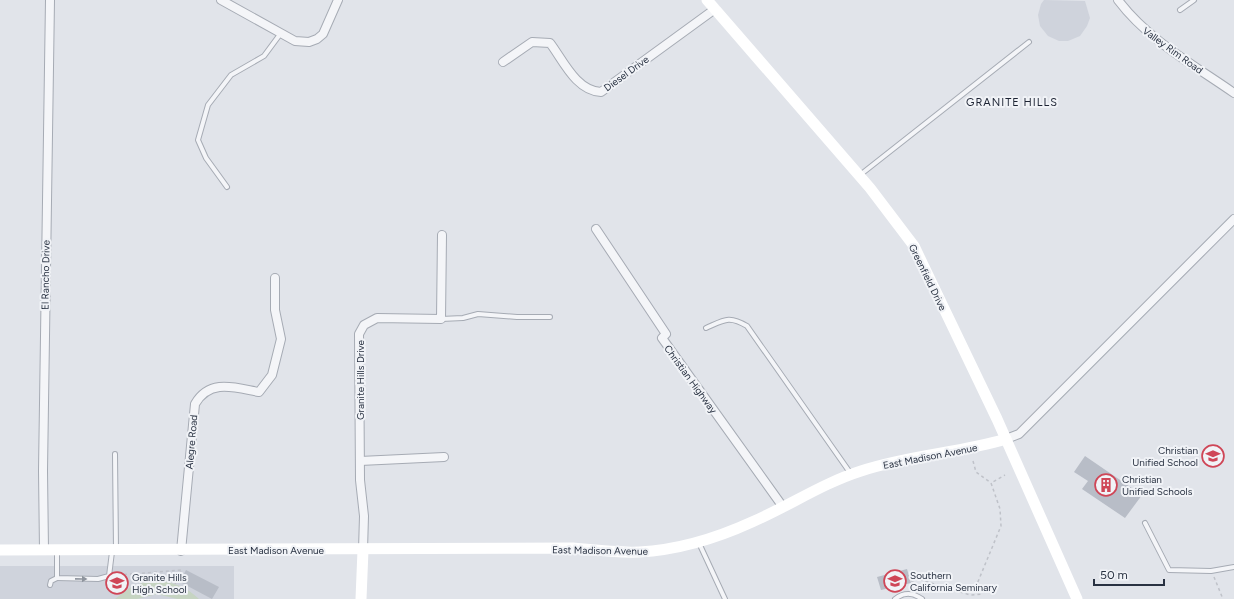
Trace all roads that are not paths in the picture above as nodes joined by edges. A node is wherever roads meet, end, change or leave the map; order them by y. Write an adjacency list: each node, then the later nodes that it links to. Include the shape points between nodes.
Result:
1 (50, 0): 31 (street, El Rancho Drive, via 42,471)
2 (221, 0): 9 (street)
3 (338, 0): 9 (street, via 323,34 317,39 309,42 295,40)
4 (708, 0): 7 (street, Greenfield Drive)
5 (1118, 0): 12 (street, Valley Rim Road, via 1132,19 1147,32)
6 (1194, 0): 8 (lane)
7 (715, 9): 11 (street, Diesel Drive, via 601,92 580,84 550,42 532,42); 13 (street, Greenfield Drive)
8 (1180, 10)
9 (281, 33): 14 (lane, via 264,56 231,75 208,105 198,140 206,158)
10 (1029, 42): 13 (lane)
11 (502, 62)
12 (1234, 93)
13 (860, 175): 22 (street, Greenfield Drive, via 914,246)
14 (227, 187)
15 (1234, 219): 22 (street, East Madison Avenue, via 1019,434)
16 (596, 229): 27 (street, Christian Highway, via 666,334 662,338)
17 (442, 235): 20 (street)
18 (275, 278): 35 (street, Alegre Road, via 275,310 281,339 272,375 260,392 217,386 203,394 195,404)
19 (550, 317): 20 (lane, via 478,314)
20 (441, 319): 25 (street, Granite Hills Drive, via 377,318 364,325 359,334)
21 (706, 328): 26 (lane, via 726,319 737,320 747,326)
22 (1006, 439): 26 (street, East Madison Avenue, via 986,445 905,459); 43 (street, Greenfield Drive)
23 (115, 454): 33 (lane)
24 (444, 457): 25 (street)
25 (360, 461): 34 (street, Granite Hills Drive, via 364,516)
26 (851, 474): 27 (street, East Madison Avenue)
27 (783, 506): 29 (street, East Madison Avenue, via 754,522)
28 (1145, 523): 36 (lane, via 1169,570 1211,571)
29 (699, 542): 34 (street, East Madison Avenue, via 639,552 573,548); 40 (lane)
30 (0, 550): 31 (street, East Madison Avenue)
31 (44, 550): 32 (street, East Madison Avenue)
32 (57, 550): 33 (street, East Madison Avenue); 37 (lane)
33 (114, 550): 35 (street, East Madison Avenue); 37 (lane, one-way to 33, via 98,579 109,576)
34 (363, 550): 35 (street, East Madison Avenue); 39 (street, Granite Hills Drive)
35 (182, 551)
36 (1234, 567)
37 (56, 578): 38 (lane, via 50,581)
38 (50, 585)
39 (361, 599)
40 (725, 599)
41 (895, 599): 42 (lane, via 911,594)
42 (922, 599)
43 (1078, 599)

